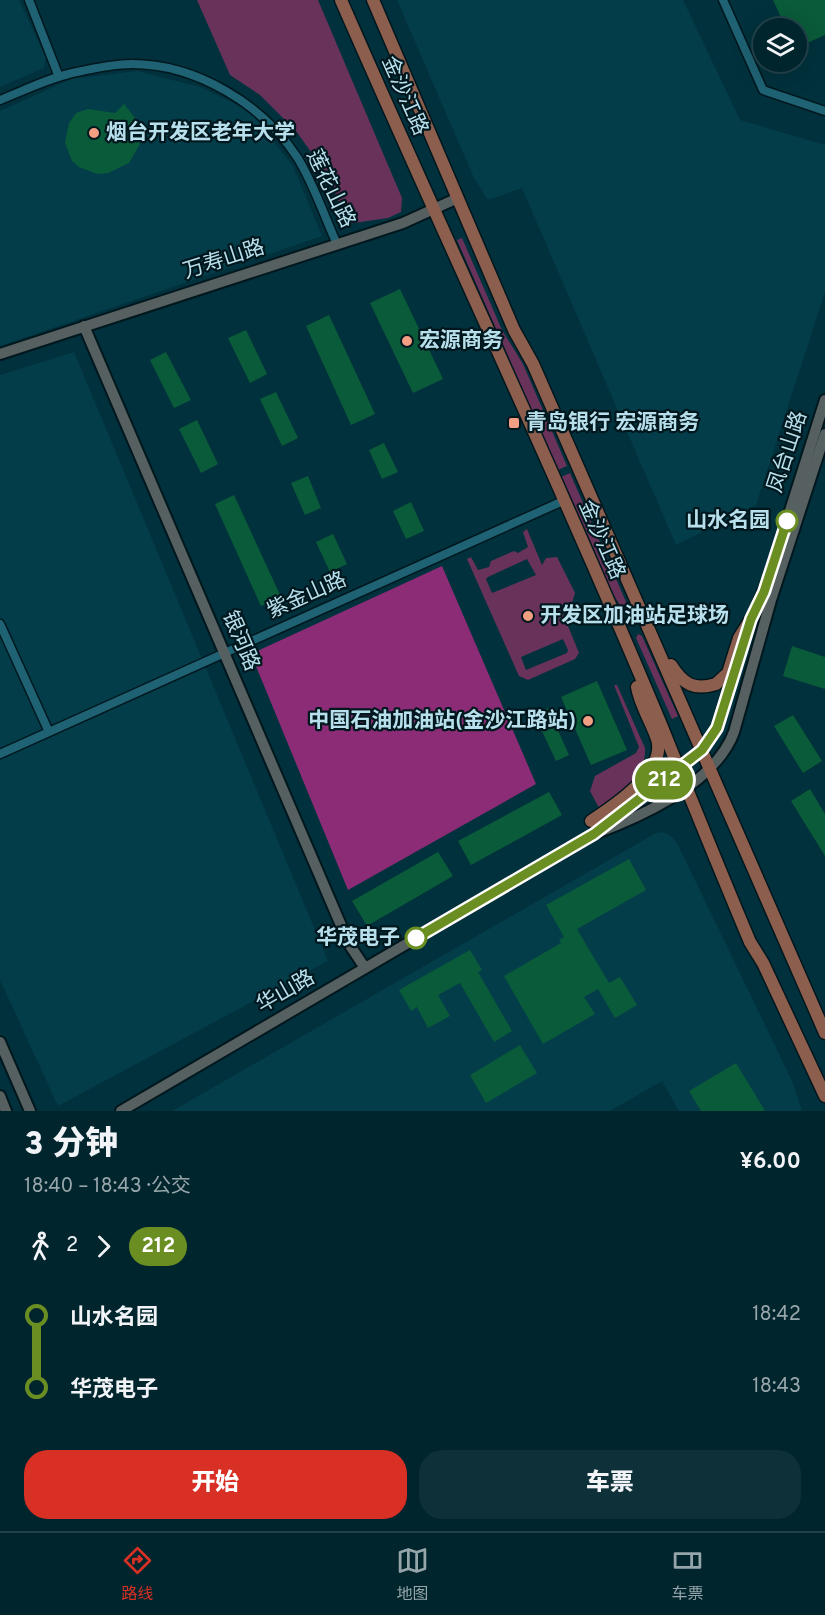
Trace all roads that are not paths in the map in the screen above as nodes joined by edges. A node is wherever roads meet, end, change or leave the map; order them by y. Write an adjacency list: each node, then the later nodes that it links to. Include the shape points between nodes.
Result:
1 (28, 0): 5 (street)
2 (341, 0): 9 (main road, 金沙江路)
3 (373, 0): 8 (main road, 金沙江路)
4 (723, 0): 7 (street, via 763,90)
5 (59, 77): 6 (street, 莲花山路); 10 (street, 莲花山路, via 133,64 185,73 231,93 269,125 296,156)
6 (0, 100)
7 (825, 111)
8 (458, 198): 9 (street, 万寿山路); 18 (main road, 金沙江路)
9 (435, 210): 10 (street, 万寿山路); 15 (main road, 金沙江路)
10 (337, 244): 11 (street, 万寿山路)
11 (84, 326): 12 (street, 万寿山路); 19 (street, 银河路)
12 (0, 354)
13 (825, 400): 16 (street, 凤台山路, via 769,577)
14 (825, 434): 25 (street, 凤台山路, via 771,600 734,732)
15 (563, 501): 19 (street, 紫金山路); 20 (main road, 金沙江路)
16 (751, 619): 18 (main road, via 739,638 728,673 708,687 690,686 683,681); 22 (street, 凤台山路, via 717,728)
17 (0, 624): 21 (street)
18 (650, 630): 22 (main road, 金沙江路)
19 (224, 652): 21 (street, 紫金山路); 29 (street, 银河路, via 349,944)
20 (632, 659): 24 (main road, 金沙江路); 27 (main road, via 639,694 657,741 657,757 643,780)
21 (49, 732): 23 (street, 紫金山路)
22 (702, 750): 24 (street, 凤台山路); 25 (main road, 金沙江路)
23 (0, 754)
24 (678, 770): 26 (main road, 金沙江路); 28 (street, 凤台山路)
25 (710, 770): 26 (street, 凤台山路); 30 (main road, 金沙江路)
26 (685, 787): 28 (street, 凤台山路, via 633,819); 33 (main road, 金沙江路, via 750,942)
27 (591, 821)
28 (594, 834): 29 (street, 华山路)
29 (365, 968): 36 (street, 华山路)
30 (825, 1034)
31 (0, 1042): 35 (street)
32 (0, 1096): 34 (street)
33 (825, 1096)
34 (6, 1111)
35 (30, 1111)
36 (121, 1111)

